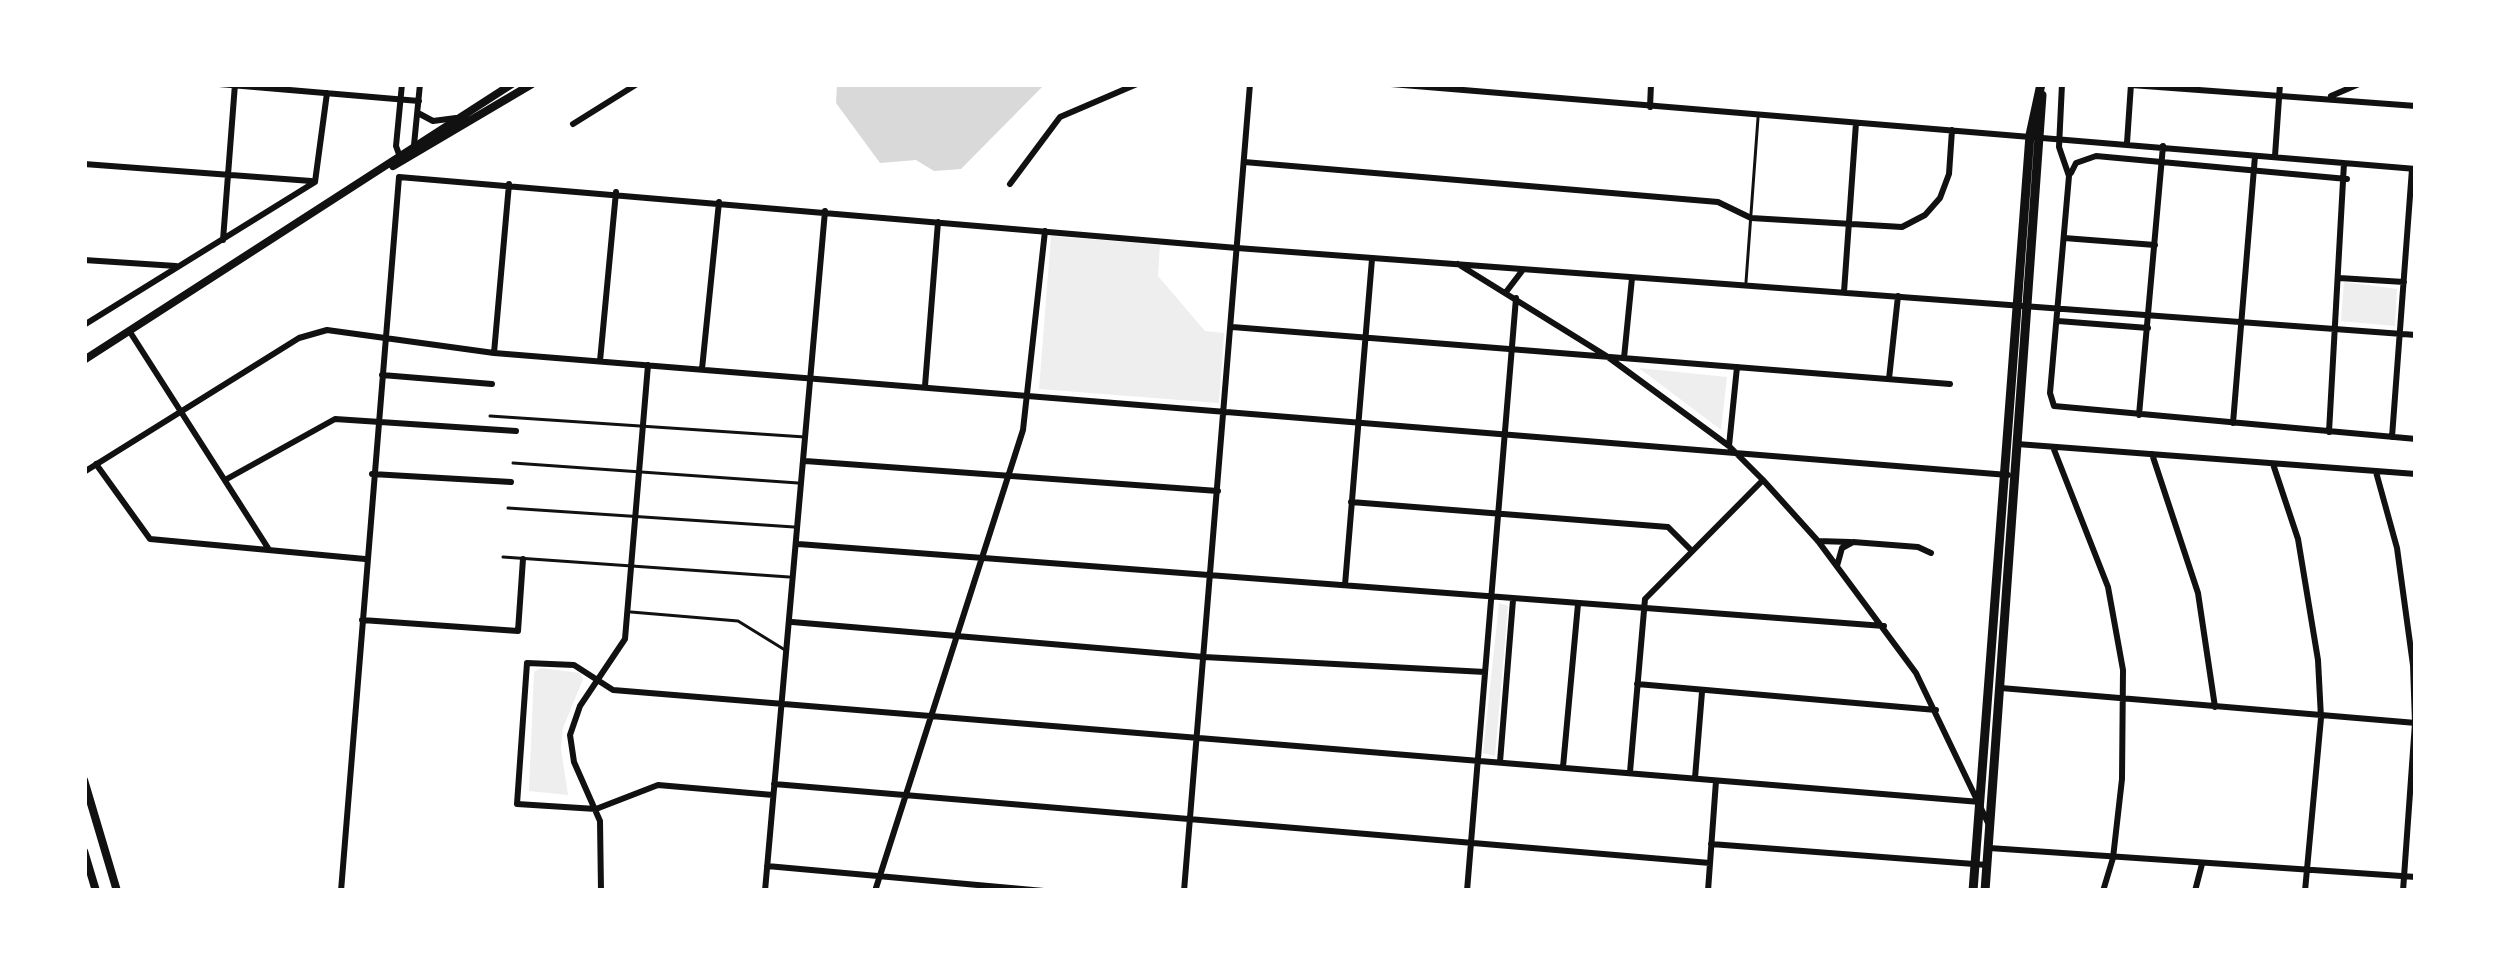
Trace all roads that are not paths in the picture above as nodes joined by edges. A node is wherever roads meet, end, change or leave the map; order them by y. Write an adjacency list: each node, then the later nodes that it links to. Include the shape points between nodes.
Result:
1 (219, 84): 16 (street)
2 (402, 84): 20 (street)
3 (421, 84): 22 (street)
4 (512, 84): 27 (main road)
5 (532, 84): 35 (main road)
6 (637, 84): 29 (street)
7 (1137, 84): 52 (street, via 1060,118)
8 (1250, 84): 40 (street)
9 (1391, 84): 17 (street)
10 (1651, 84): 24 (street)
11 (2042, 84): 31 (highway)
12 (2062, 84): 32 (street)
13 (2132, 84): 21 (street); 33 (street)
14 (2281, 84): 21 (street)
15 (2359, 84): 19 (street)
16 (235, 85): 18 (street); 46 (street)
17 (1457, 87): 24 (street)
18 (327, 93): 20 (street); 50 (street)
19 (2328, 98): 21 (street); 23 (street)
20 (400, 99): 22 (street); 38 (street)
21 (2279, 99): 37 (street)
22 (419, 100): 25 (street)
23 (2416, 106)
24 (1650, 107): 26 (street)
25 (418, 113): 27 (street, via 433,121); 35 (street)
26 (1758, 116): 28 (street); 56 (lane)
27 (459, 117): 35 (main road)
28 (1856, 123): 30 (street); 58 (street)
29 (573, 124)
30 (1952, 130): 31 (street); 58 (street, via 1946,184 1933,208 1903,226)
31 (2036, 135): 32 (street); 77 (highway)
32 (2062, 138): 33 (street); 47 (street)
33 (2127, 143): 34 (street)
34 (2162, 146): 36 (street); 39 (street)
35 (417, 150): 38 (main road)
36 (2255, 155): 37 (street); 45 (street)
37 (2275, 156): 41 (street)
38 (401, 159): 43 (main road)
39 (2162, 161): 45 (street); 47 (street, via 2096,156 2076,163); 62 (street)
40 (1244, 163): 56 (street, via 1718,202); 63 (street)
41 (2344, 163): 44 (street); 49 (street)
42 (84, 164): 46 (street)
43 (391, 165): 48 (street); 86 (main road)
44 (2414, 169): 71 (street)
45 (2254, 172): 49 (street); 81 (street)
46 (228, 175): 50 (street); 61 (street)
47 (2069, 176): 60 (street)
48 (399, 177): 51 (street); 89 (street)
49 (2347, 178): 70 (street)
50 (315, 182): 61 (street)
51 (509, 184): 53 (street); 92 (street)
52 (1010, 184)
53 (616, 193): 54 (street); 96 (street)
54 (719, 202): 55 (street); 99 (street)
55 (825, 211): 57 (street); 101 (street)
56 (1751, 218): 58 (street); 72 (lane)
57 (938, 221): 59 (street); 105 (street)
58 (1849, 225): 74 (street)
59 (1045, 231): 63 (street); 106 (street)
60 (2064, 238): 62 (street); 78 (street)
61 (223, 240): 67 (street)
62 (2155, 245): 79 (street)
63 (1237, 248): 64 (street); 83 (street)
64 (1372, 258): 66 (street); 90 (street)
65 (84, 260): 67 (street)
66 (1455, 262): 68 (street); 73 (street)
67 (180, 267): 82 (street)
68 (1523, 269): 69 (street); 73 (street)
69 (1631, 278): 72 (street); 94 (street)
70 (2339, 278): 71 (street); 85 (street)
71 (2404, 282): 87 (street)
72 (1746, 286): 74 (street)
73 (1507, 292): 76 (street)
74 (1844, 292): 75 (street)
75 (1898, 296): 77 (street); 102 (street)
76 (1516, 298): 91 (street); 93 (street)
77 (2024, 305): 78 (street); 121 (highway); 122 (highway)
78 (2059, 308): 79 (street); 80 (street)
79 (2149, 314): 81 (street); 84 (street)
80 (2058, 321): 84 (street); 110 (street, via 2054,406)
81 (2241, 322): 85 (street); 113 (street)
82 (84, 325)
83 (1232, 327): 90 (street); 108 (street)
84 (2148, 328): 110 (street)
85 (2337, 329): 87 (street); 116 (street)
86 (130, 332): 95 (main road); 107 (street)
87 (2400, 334): 88 (street); 119 (street)
88 (2416, 335)
89 (384, 337): 92 (street); 100 (street); 107 (street, via 312,332)
90 (1365, 337): 91 (street); 112 (street)
91 (1510, 349): 93 (street); 117 (street)
92 (494, 353): 96 (street)
93 (1608, 357): 94 (street); 123 (street)
94 (1624, 358): 98 (street)
95 (84, 360)
96 (600, 361): 97 (street)
97 (648, 365): 99 (street); 114 (street)
98 (1737, 367): 102 (street); 123 (street)
99 (702, 369): 101 (street)
100 (381, 375): 103 (street); 111 (street)
101 (810, 377): 105 (street); 118 (street)
102 (1889, 379): 104 (street)
103 (492, 384)
104 (1950, 384)
105 (925, 386): 106 (street)
106 (1030, 396): 108 (street); 135 (street)
107 (180, 410): 129 (street); 139 (street)
108 (1226, 410): 112 (street); 143 (street)
109 (490, 416): 114 (lane)
110 (2139, 416): 113 (street)
111 (376, 421): 115 (street); 134 (street); 139 (street, via 335,419)
112 (1356, 422): 117 (street); 144 (street)
113 (2233, 424): 116 (street)
114 (644, 427): 118 (lane); 132 (street)
115 (516, 430)
116 (2329, 432): 119 (street)
117 (1505, 434): 126 (street); 146 (street)
118 (806, 437): 127 (street)
119 (2392, 437): 120 (street)
120 (2416, 439)
121 (2007, 443): 122 (street); 137 (highway)
122 (2020, 444): 124 (street); 138 (highway)
123 (1729, 446): 126 (street)
124 (2053, 447): 125 (street); 181 (street, via 2108,586)
125 (2152, 454): 130 (street); 183 (street, via 2198,593)
126 (1737, 455): 137 (street); 140 (street)
127 (805, 461): 135 (street); 142 (street)
128 (513, 463): 132 (lane)
129 (96, 464): 131 (street); 152 (street, via 142,531 163,542)
130 (2273, 464): 133 (street); 185 (street, via 2312,603)
131 (84, 472)
132 (640, 472): 142 (lane); 147 (street)
133 (2376, 472): 136 (street); 187 (street, via 2407,607)
134 (372, 474): 141 (street); 158 (street)
135 (1010, 474): 143 (street); 156 (street)
136 (2416, 474)
137 (2004, 475): 138 (street); 178 (highway)
138 (2017, 477): 179 (highway)
139 (225, 480): 152 (street)
140 (1763, 480): 149 (street); 153 (street)
141 (511, 482)
142 (803, 483): 148 (street)
143 (1218, 491): 161 (street)
144 (1352, 502): 146 (street); 163 (street)
145 (508, 508): 147 (lane)
146 (1499, 513): 153 (street, via 1667,527); 164 (street)
147 (637, 516): 148 (lane); 159 (street)
148 (799, 527): 151 (street)
149 (1818, 541): 150 (street); 160 (street)
150 (1852, 542): 154 (street); 160 (street)
151 (798, 544): 156 (street); 162 (street)
152 (268, 548): 158 (street)
153 (1691, 550): 167 (street, via 1648,593)
154 (1930, 553)
155 (503, 557): 157 (lane)
156 (980, 558): 161 (street); 172 (street)
157 (524, 559): 159 (lane); 169 (street, via 518,631)
158 (365, 560): 169 (street)
159 (633, 566): 162 (lane); 168 (street)
160 (1837, 566): 171 (street)
161 (1211, 575): 163 (street); 174 (street)
162 (795, 578): 170 (street)
163 (1346, 585): 164 (street)
164 (1491, 598): 165 (street); 175 (street)
165 (1513, 600): 166 (street); 190 (street)
166 (1578, 604): 167 (street); 191 (street)
167 (1643, 609): 171 (street); 177 (street)
168 (629, 612): 173 (lane, via 738,621); 176 (street, via 622,647)
169 (362, 620): 217 (street)
170 (791, 622): 172 (street); 173 (street)
171 (1884, 626): 184 (street)
172 (954, 638): 174 (street); 186 (street)
173 (788, 652): 182 (street)
174 (1204, 657): 175 (street); 188 (street)
175 (1485, 672): 189 (street)
176 (595, 681): 182 (street, via 613,690); 200 (street, via 570,734); 200 (street, via 574,665 527,663 518,804)
177 (1637, 684): 180 (street); 192 (street)
178 (1987, 687): 179 (street); 199 (highway)
179 (2000, 688): 181 (street); 199 (highway)
180 (1702, 690): 184 (street); 193 (street)
181 (2125, 700): 183 (street); 206 (street)
182 (783, 706): 186 (street); 196 (street)
183 (2215, 707): 185 (street)
184 (1936, 710): 199 (street, via 1964,782)
185 (2321, 718): 187 (street); 211 (street)
186 (929, 719): 188 (street); 197 (street)
187 (2416, 723): 212 (street)
188 (1197, 737): 189 (street); 201 (street)
189 (1476, 760): 190 (street); 202 (street)
190 (1500, 762): 191 (street)
191 (1563, 767): 192 (street)
192 (1630, 772): 193 (street)
193 (1695, 778): 195 (street)
194 (84, 780): 216 (main road)
195 (1717, 780): 199 (street); 203 (street)
196 (774, 784): 197 (street); 198 (street)
197 (908, 793): 201 (street); 213 (street)
198 (773, 795): 200 (street, via 658,785); 210 (street)
199 (1985, 803): 204 (highway); 209 (highway)
200 (596, 809): 218 (street)
201 (1191, 815): 202 (street); 222 (street)
202 (1470, 840): 207 (street); 223 (street)
203 (1712, 844): 207 (street); 209 (street)
204 (1989, 848): 206 (street); 209 (highway)
205 (84, 850): 215 (main road)
206 (2113, 858): 208 (street); 227 (street)
207 (1710, 862): 224 (street)
208 (2202, 864): 211 (street); 228 (street)
209 (1981, 865): 225 (highway); 226 (highway)
210 (767, 866): 213 (street); 219 (street)
211 (2308, 872): 212 (street); 229 (street)
212 (2405, 876): 214 (street); 230 (street)
213 (879, 877): 220 (street); 221 (street)
214 (2416, 878)
215 (96, 891)
216 (117, 891)
217 (341, 891)
218 (601, 891)
219 (765, 891)
220 (875, 891)
221 (1044, 891)
222 (1184, 891)
223 (1467, 891)
224 (1708, 891)
225 (1973, 891)
226 (1985, 891)
227 (2103, 891)
228 (2195, 891)
229 (2305, 891)
230 (2403, 891)

